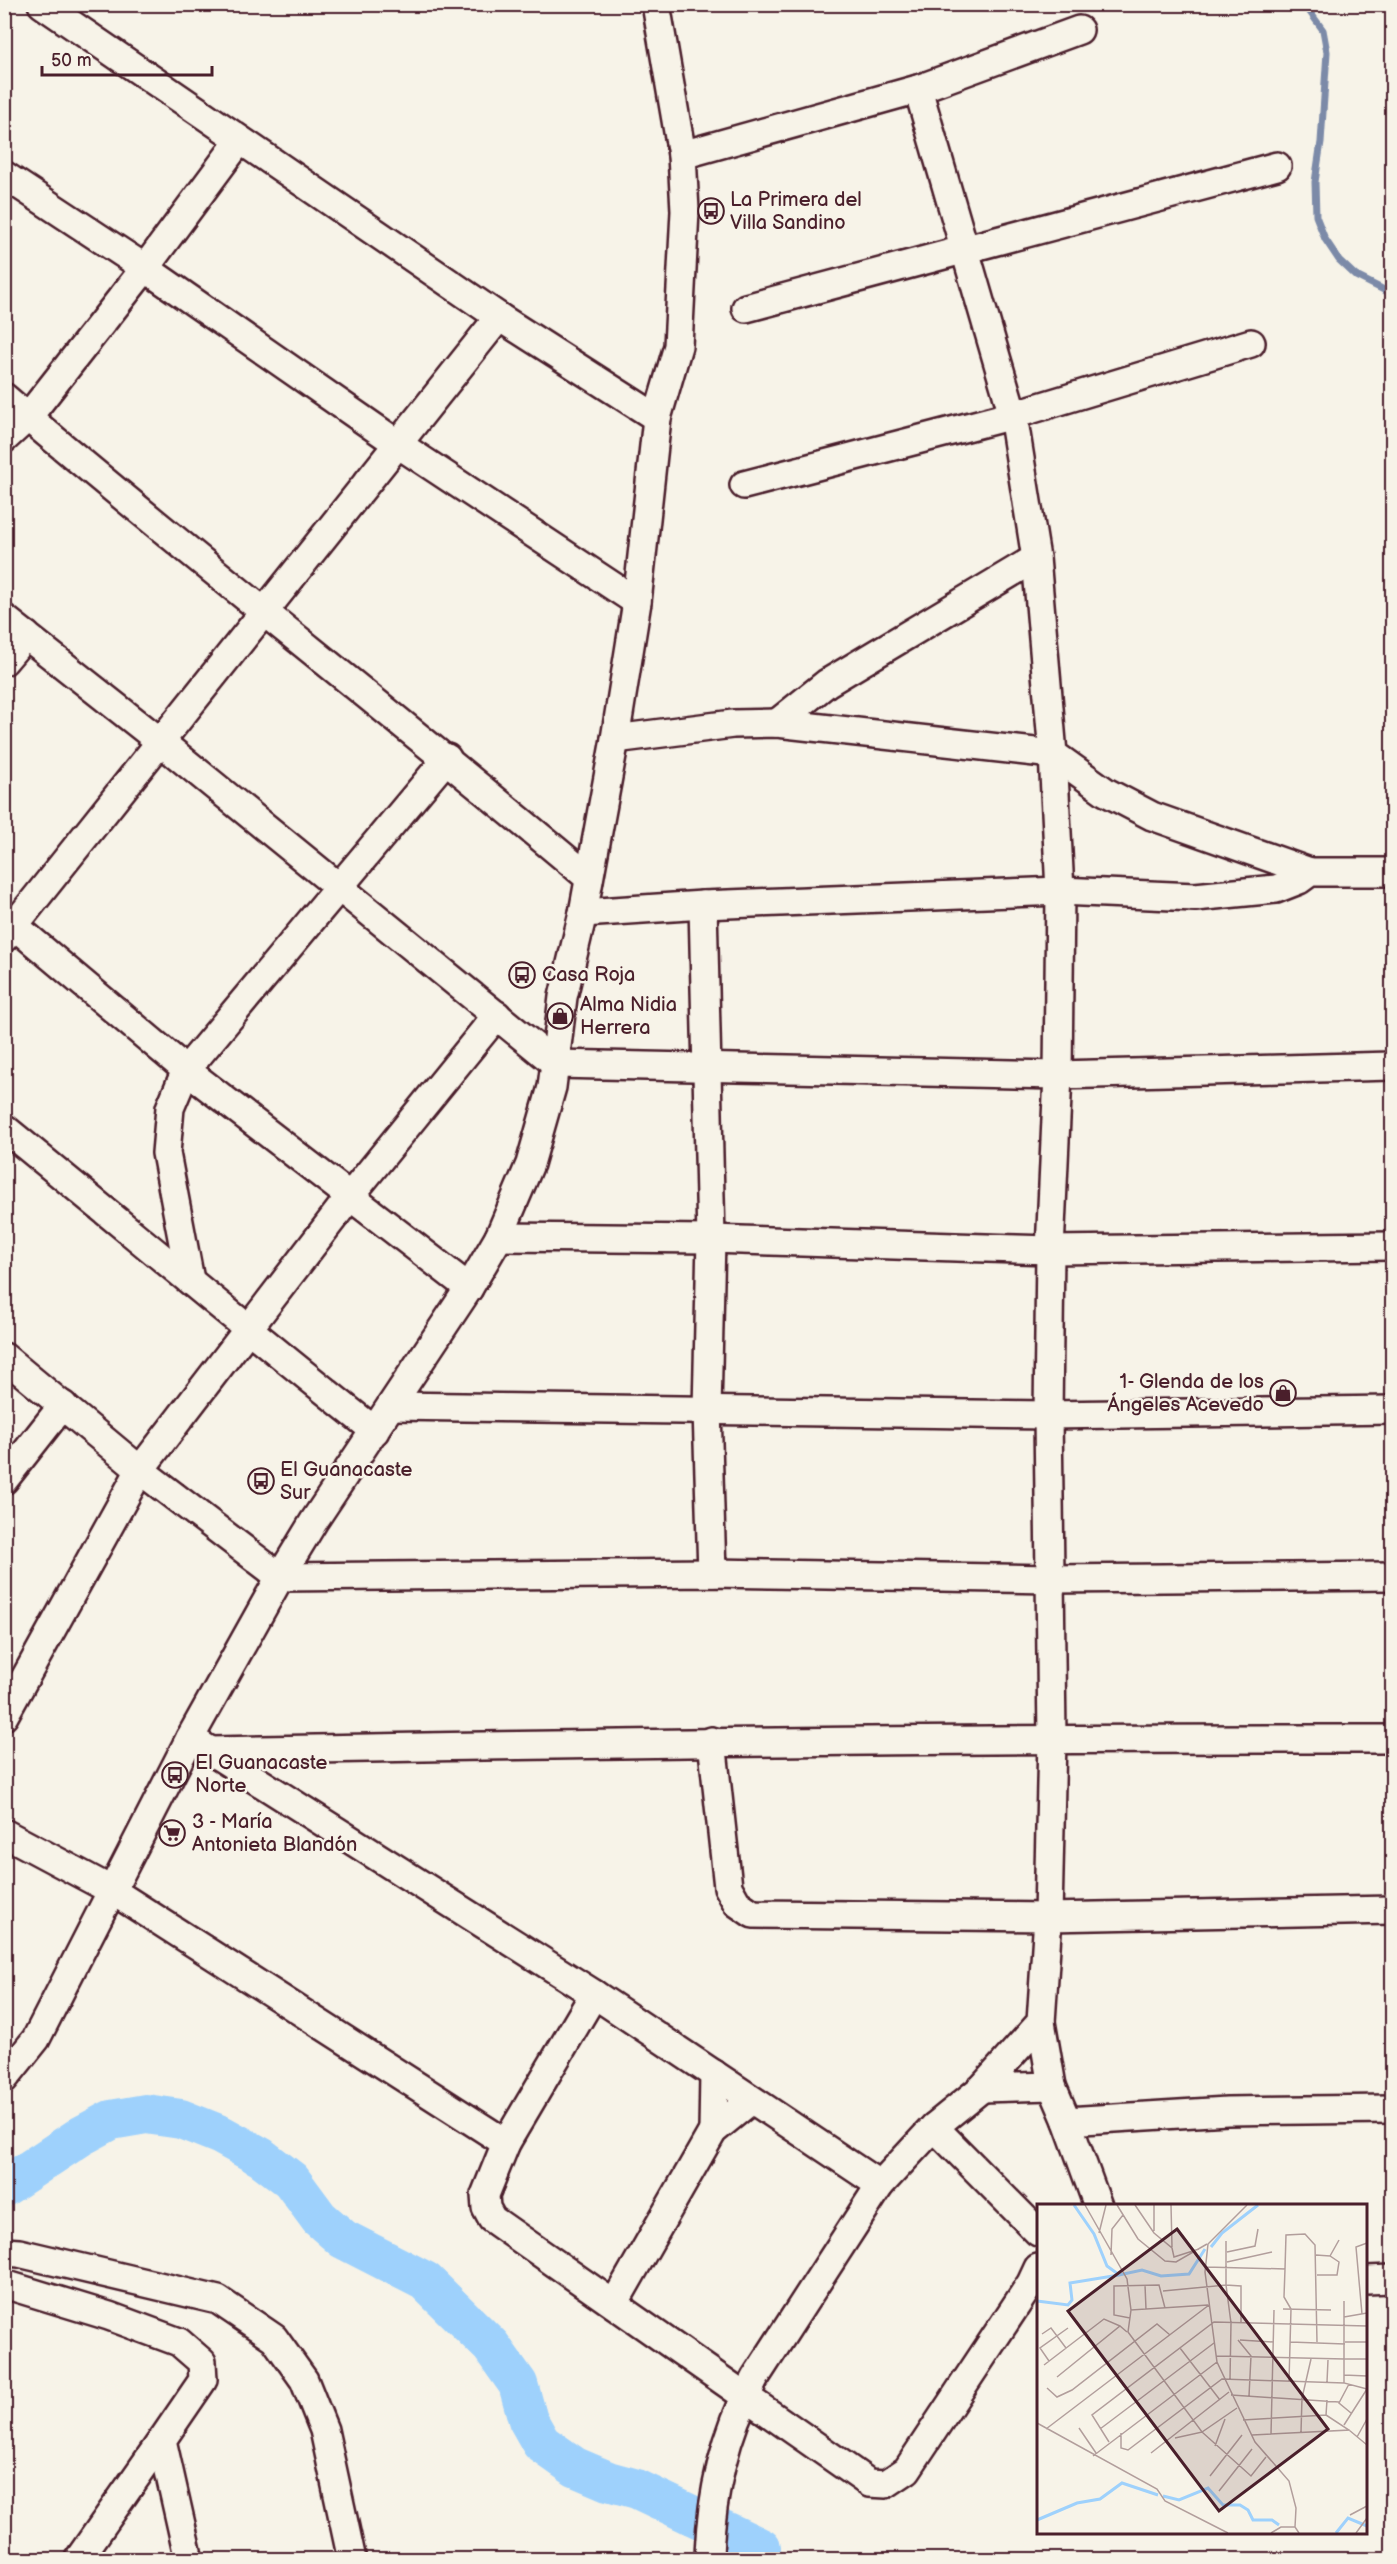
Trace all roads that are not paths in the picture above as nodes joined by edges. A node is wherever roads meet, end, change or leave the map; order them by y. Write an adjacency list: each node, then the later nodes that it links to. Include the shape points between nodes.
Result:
1 (42, 4): 5 (street)
2 (656, 4): 6 (street)
3 (1079, 30): 4 (street)
4 (918, 89): 6 (street); 9 (street)
5 (240, 140): 10 (street); 12 (street)
6 (682, 155): 17 (street, via 685,211 678,346)
7 (1277, 165): 9 (street)
8 (4, 175): 10 (street)
9 (966, 251): 11 (street); 15 (street)
10 (145, 268): 16 (street); 19 (street)
11 (746, 308)
12 (499, 317): 17 (street); 19 (street)
13 (1251, 343): 15 (street)
14 (4, 397): 16 (street)
15 (1013, 416): 20 (street); 21 (street)
16 (28, 417): 18 (street); 23 (street)
17 (657, 418): 22 (street)
18 (4, 439)
19 (398, 444): 22 (street); 23 (street)
20 (744, 485)
21 (1036, 558): 27 (street, via 827,683); 30 (street)
22 (637, 602): 28 (street)
23 (264, 612): 29 (street); 31 (street)
24 (4, 618): 25 (street)
25 (26, 635): 26 (street); 29 (street)
26 (4, 661)
27 (777, 723): 28 (street, via 732,724); 30 (street)
28 (615, 739): 34 (street)
29 (162, 742): 35 (street); 39 (street)
30 (1053, 754): 32 (street, via 1106,792 1152,816); 36 (street)
31 (447, 758): 34 (street); 35 (street)
32 (1310, 872): 33 (street); 36 (street, via 1276,889 1195,897)
33 (1392, 872)
34 (589, 878): 38 (street)
35 (339, 886): 40 (street); 44 (street)
36 (1060, 891): 37 (street); 45 (street)
37 (703, 905): 38 (street); 43 (street)
38 (584, 913): 41 (street, via 563,997)
39 (8, 927): 44 (street)
40 (497, 1015): 41 (street); 47 (street)
41 (556, 1064): 43 (street); 48 (street, via 530,1164)
42 (1392, 1066): 45 (street)
43 (708, 1069): 45 (street); 49 (street)
44 (186, 1070): 47 (street); 52 (street, via 170,1108 166,1154)
45 (1058, 1075): 51 (street)
46 (4, 1128): 52 (street)
47 (351, 1195): 53 (street); 54 (street)
48 (499, 1237): 49 (street); 53 (street)
49 (711, 1239): 51 (street); 58 (street)
50 (1392, 1246): 51 (street)
51 (1050, 1251): 60 (street)
52 (190, 1280): 54 (street)
53 (469, 1288): 57 (street)
54 (249, 1331): 61 (street); 62 (street)
55 (4, 1357): 56 (street)
56 (63, 1405): 62 (street); 63 (street)
57 (391, 1406): 58 (street); 61 (street)
58 (706, 1410): 60 (street); 64 (street)
59 (1392, 1410): 60 (street)
60 (1048, 1415): 67 (street)
61 (375, 1431): 66 (street)
62 (141, 1470): 66 (street); 68 (street)
63 (4, 1480)
64 (712, 1573): 66 (street); 67 (street)
65 (1392, 1576): 67 (street)
66 (280, 1577): 72 (street)
67 (1051, 1579): 69 (street)
68 (4, 1716)
69 (1052, 1738): 70 (street); 71 (street); 76 (street)
70 (1392, 1739)
71 (712, 1741): 72 (street); 76 (street, via 728,1887 737,1903 753,1914)
72 (201, 1745): 74 (street); 77 (street)
73 (4, 1833): 74 (street)
74 (111, 1890): 80 (street, via 36,2039); 88 (street)
75 (1392, 1910): 76 (street)
76 (1048, 1917): 78 (street)
77 (594, 1994): 79 (street); 88 (street)
78 (1041, 2022): 81 (street); 82 (street)
79 (714, 2074): 83 (street); 87 (street)
80 (4, 2079)
81 (1052, 2086): 82 (street); 85 (street)
82 (982, 2088): 86 (street)
83 (751, 2100): 87 (street); 89 (street)
84 (1392, 2109): 85 (street, via 1227,2110)
85 (1067, 2121): 90 (street)
86 (934, 2127): 89 (street); 91 (street)
87 (713, 2131): 97 (street)
88 (506, 2143): 97 (street, via 485,2195 492,2219)
89 (880, 2185): 98 (street)
90 (1098, 2204)
91 (1037, 2231)
92 (4, 2252): 103 (street, via 218,2300 274,2338 304,2380 324,2430)
93 (1037, 2270): 98 (street, via 907,2470 886,2484 869,2483)
94 (1392, 2279): 95 (street)
95 (1367, 2280)
96 (4, 2284): 99 (street, via 179,2342 202,2362 203,2380)
97 (614, 2304): 98 (street)
98 (745, 2396): 100 (street, via 723,2461)
99 (162, 2440): 101 (street); 102 (street)
100 (709, 2553)
101 (78, 2559)
102 (189, 2559)
103 (352, 2559)

